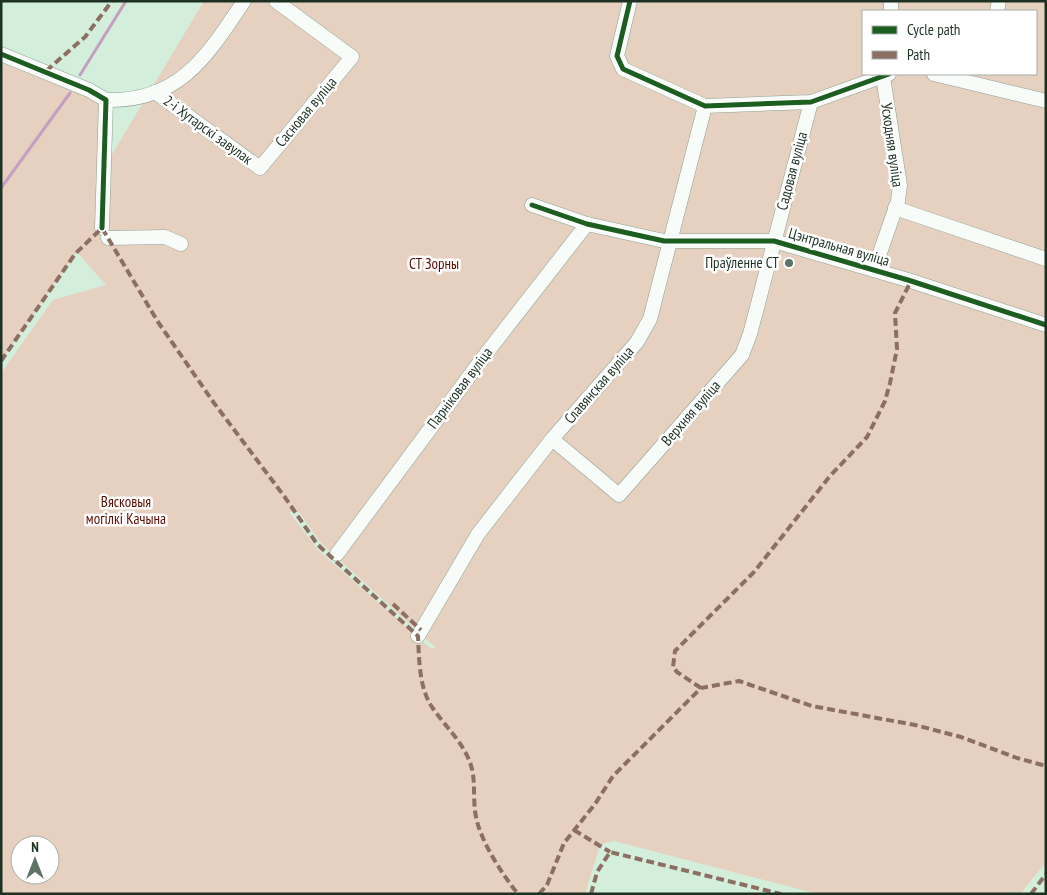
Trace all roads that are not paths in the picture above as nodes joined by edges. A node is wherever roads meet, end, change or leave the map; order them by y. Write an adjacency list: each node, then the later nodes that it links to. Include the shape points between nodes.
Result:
1 (244, 1): 7 (street, via 198,65 181,79)
2 (276, 1): 12 (street, Сасновая вуліца, via 352,57)
3 (630, 1): 11 (street, via 617,56 624,70)
4 (1, 54): 8 (street, via 63,78)
5 (886, 75): 10 (street); 14 (street, Усходняя вуліца, via 900,185)
6 (938, 75): 9 (street)
7 (155, 92): 8 (street); 12 (street, 2-і Хутарскі завулак)
8 (106, 100): 18 (street, via 105,233 165,237)
9 (1046, 101)
10 (811, 102): 11 (street); 16 (street, Садовая вуліца)
11 (705, 106): 17 (street, Славянская вуліца)
12 (260, 168)
13 (532, 205): 15 (street, Цэнтральная вуліца)
14 (895, 208): 19 (street); 20 (street, Усходняя вуліца)
15 (588, 224): 17 (street, Цэнтральная вуліца); 23 (street, Парніковая вуліца, via 485,355)
16 (774, 241): 17 (street, Цэнтральная вуліца); 20 (street, Цэнтральная вуліца); 22 (street, Верхняя вуліца, via 742,355 619,495)
17 (671, 242): 22 (street, Славянская вуліца, via 650,319 638,342)
18 (181, 244)
19 (1046, 259)
20 (874, 270): 21 (street, Цэнтральная вуліца)
21 (1046, 325)
22 (552, 439): 24 (street, Славянская вуліца, via 478,534)
23 (337, 554)
24 (419, 633)

